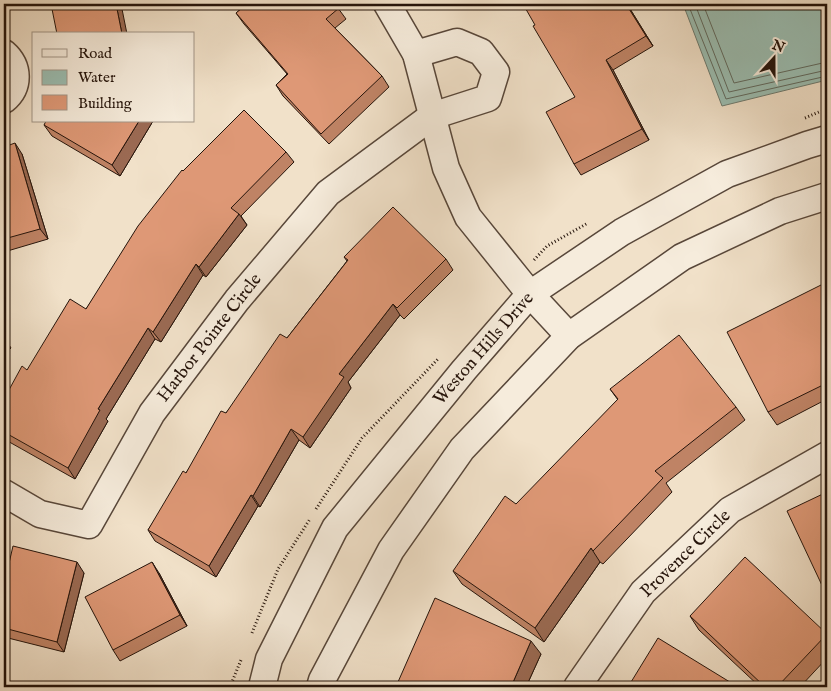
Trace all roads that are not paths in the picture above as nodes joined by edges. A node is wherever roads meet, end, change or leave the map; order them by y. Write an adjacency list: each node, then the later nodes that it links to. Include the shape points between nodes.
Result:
1 (388, 4): 3 (street)
2 (4, 53): 4 (street, via 13,63 16,74 14,86)
3 (416, 54): 5 (street); 5 (street, via 457,42 481,52 496,72 488,98)
4 (4, 100)
5 (432, 116): 8 (street, via 446,168 468,216); 11 (street, Harbor Pointe Circle, via 328,193 237,300 152,414 90,526 40,514)
6 (827, 139): 8 (street, Weston Hills Drive, via 727,174 622,232)
7 (827, 196): 9 (street, via 780,212 682,257)
8 (530, 294): 9 (street); 12 (street, Weston Hills Drive, via 335,528 269,659)
9 (569, 336): 13 (street, via 462,449 391,550)
10 (827, 455): 14 (street, Provence Circle, via 730,510 643,592)
11 (4, 493)
12 (262, 687)
13 (320, 687)
14 (577, 687)

